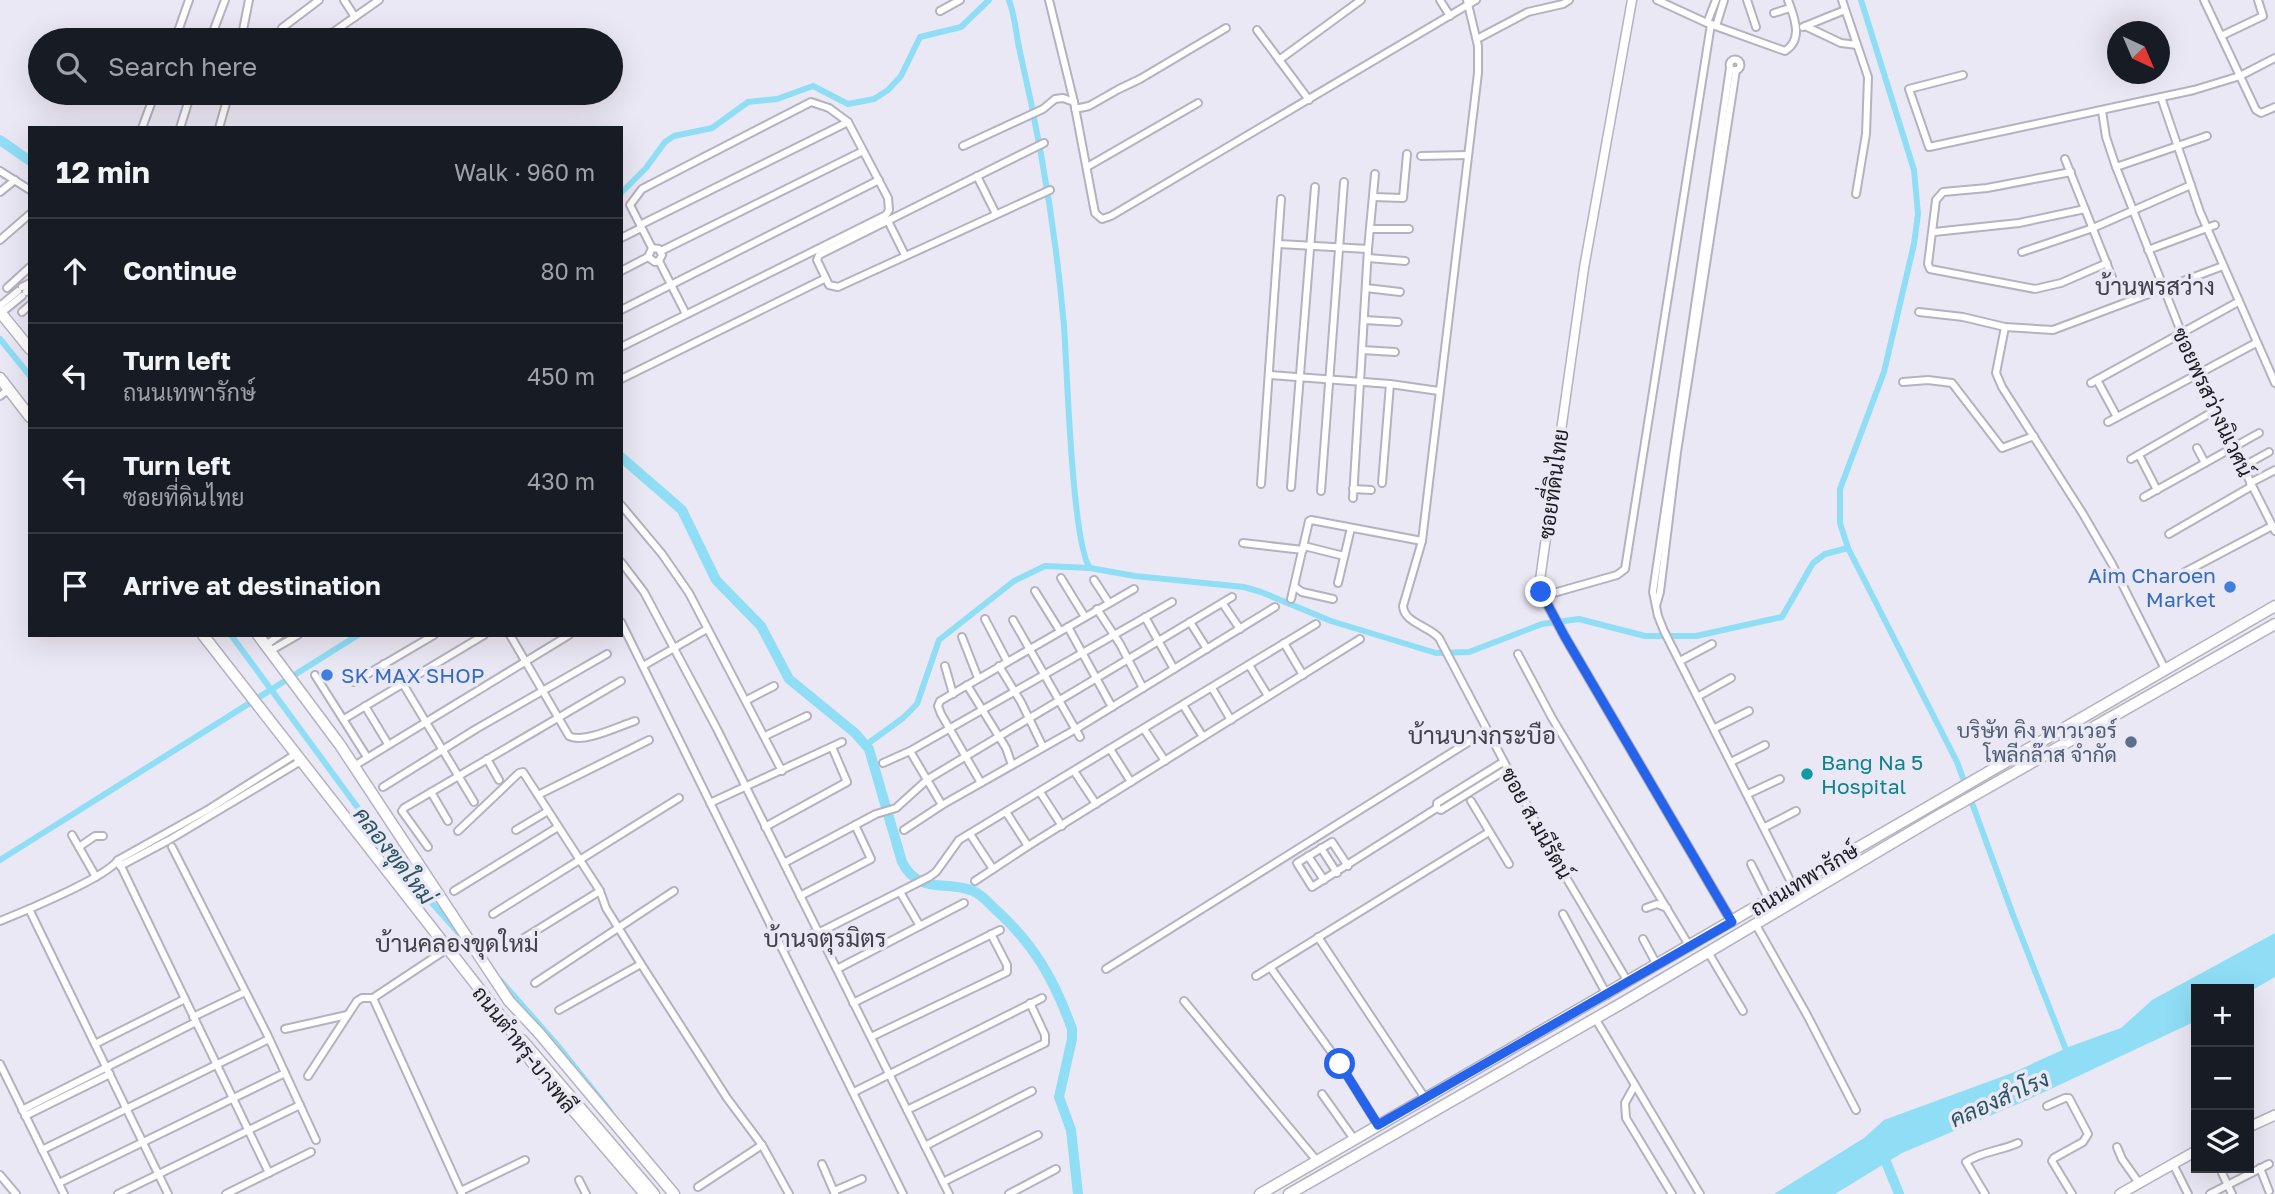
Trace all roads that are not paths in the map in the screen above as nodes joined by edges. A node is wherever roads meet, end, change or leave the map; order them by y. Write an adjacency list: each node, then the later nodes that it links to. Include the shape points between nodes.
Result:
1 (190, 0): 31 (street)
2 (225, 0): 32 (street)
3 (249, 0): 33 (street)
4 (319, 0): 34 (street)
5 (344, 0): 27 (street)
6 (379, 0): 27 (street)
7 (960, 0): 24 (street)
8 (1049, 0): 52 (street)
9 (1361, 0): 42 (street)
10 (1440, 0): 26 (street)
11 (1476, 0): 21 (street)
12 (1569, 0): 39 (street, via 1528,12)
13 (1632, 0): 193 (street, ซอยที่ดินไทย, via 1584,268 1540,580)
14 (1657, 0): 28 (street)
15 (1716, 0): 28 (street)
16 (1724, 0): 28 (street)
17 (1747, 0): 29 (street)
18 (1842, 0): 23 (street)
19 (2204, 0): 38 (street)
20 (2258, 0): 38 (street, via 2263,16)
21 (1468, 2): 26 (street); 39 (street)
22 (1789, 4): 25 (street); 30 (street)
23 (1845, 10): 30 (street); 40 (street)
24 (940, 12)
25 (1774, 13)
26 (1450, 16): 47 (street)
27 (355, 17): 35 (street)
28 (1712, 25): 30 (street, via 1785,51); 193 (street, via 1625,569)
29 (1756, 27)
30 (1801, 27): 40 (street)
31 (180, 28)
32 (214, 28)
33 (243, 28)
34 (282, 28)
35 (339, 28)
36 (1226, 28): 52 (street, via 1089,106)
37 (1257, 30): 42 (street)
38 (2221, 36): 45 (street)
39 (1477, 39): 65 (street, via 1478,73)
40 (1857, 45): 82 (street, via 1868,78 1867,134)
41 (2275, 58): 45 (street)
42 (1279, 60): 47 (street)
43 (1733, 69): 237 (street, via 1656,606)
44 (1963, 75): 54 (street, via 1909,89 1929,147)
45 (2240, 76): 46 (street); 53 (street, via 2256,110 2261,113)
46 (2161, 97): 54 (street); 62 (street)
47 (1309, 100): 68 (street, via 1105,218 1095,213)
48 (1198, 103): 68 (street)
49 (151, 105): 56 (street)
50 (187, 105): 57 (street)
51 (226, 105): 58 (street)
52 (1075, 106): 61 (street, via 1063,98 1055,99); 68 (street)
53 (2275, 107)
54 (2102, 111): 69 (street, ซอยพรสว่างนิเวศน์)
55 (848, 122): 63 (street); 91 (street); 91 (street, via 829,108 805,104 642,189 630,205)
56 (143, 126)
57 (181, 126)
58 (220, 126)
59 (2207, 136): 62 (street)
60 (1044, 143): 73 (street)
61 (963, 146)
62 (2178, 146): 69 (street); 77 (street)
63 (863, 151): 75 (street); 105 (street)
64 (1407, 154): 83 (street, via 1403,198)
65 (1468, 155): 66 (street); 151 (street)
66 (1421, 156)
67 (2065, 159): 71 (street)
68 (1087, 167)
69 (2116, 167): 86 (street, ซอยพรสว่างนิเวศน์)
70 (0, 171): 74 (street)
71 (2071, 172): 85 (street); 96 (street, via 1943,192 1936,200)
72 (1376, 174): 83 (street)
73 (978, 176): 87 (street); 89 (street)
74 (15, 180): 79 (street); 81 (street)
75 (879, 180): 118 (street); 131 (street, via 888,198 886,215)
76 (1344, 183): 102 (street)
77 (2191, 185): 86 (street); 92 (street)
78 (1315, 187): 100 (street)
79 (28, 189)
80 (1050, 190): 87 (street)
81 (0, 192)
82 (1856, 194)
83 (1373, 197): 94 (street)
84 (1281, 199): 99 (street)
85 (2085, 209): 93 (street); 96 (street, via 2019,223)
86 (2133, 210): 93 (street); 104 (street, ซอยพรสว่างนิเวศน์)
87 (996, 214): 107 (street)
88 (28, 216): 98 (street)
89 (888, 221): 107 (street); 117 (street, via 819,255 817,265)
90 (2215, 225): 92 (street)
91 (640, 227): 97 (street); 101 (street)
92 (2206, 227): 104 (street); 113 (street)
93 (2093, 228): 106 (street); 112 (street)
94 (1370, 229): 95 (street); 103 (street)
95 (1409, 229)
96 (1934, 232): 112 (street, via 1928,264 1934,271 2035,289)
97 (623, 237)
98 (0, 240)
99 (1279, 244): 100 (street); 142 (street)
100 (1310, 246): 102 (street); 145 (street)
101 (652, 248): 105 (street); 108 (street)
102 (1338, 248): 103 (street); 146 (street)
103 (1368, 249): 109 (street)
104 (2148, 250): 121 (street, ซอยพรสว่างนิเวศน์)
105 (661, 251): 110 (street)
106 (2022, 252)
107 (905, 255): 117 (street, via 838,287)
108 (648, 257): 110 (street); 115 (street)
109 (1368, 258): 111 (street); 120 (street)
110 (659, 261): 118 (street)
111 (1405, 261)
112 (2107, 263): 116 (street)
113 (2223, 265): 121 (street); 124 (street)
114 (28, 269): 119 (street)
115 (623, 270)
116 (2112, 277)
117 (824, 279): 144 (street)
118 (671, 284): 127 (street); 131 (street)
119 (7, 288)
120 (1366, 288): 123 (street); 132 (street)
121 (2163, 288): 134 (street, via 2053,330); 135 (street, ซอยพรสว่างนิเวศน์)
122 (23, 291): 125 (street); 128 (street)
123 (1400, 292)
124 (2238, 302): 135 (street); 136 (street)
125 (0, 306)
126 (28, 307): 129 (street)
127 (623, 309)
128 (0, 312): 138 (main road)
129 (22, 312)
130 (1919, 312): 134 (street)
131 (686, 314): 137 (street)
132 (1364, 320): 133 (street); 139 (street)
133 (1398, 323)
134 (2005, 327): 158 (street, via 1996,373)
135 (2182, 334): 141 (street, ซอยพรสว่างนิเวศน์); 155 (street, via 2094,382)
136 (2256, 343): 141 (street); 149 (street)
137 (623, 346)
138 (28, 347)
139 (1362, 349): 140 (street); 147 (street)
140 (1395, 352)
141 (2197, 373): 153 (street, ซอยพรสว่างนิเวศน์); 155 (street)
142 (1270, 375): 145 (street); 168 (street)
143 (0, 378): 152 (main road)
144 (623, 378)
145 (1299, 378): 146 (street); 170 (street)
146 (1329, 380): 147 (street); 174 (street)
147 (1360, 381): 150 (street); 171 (street)
148 (1903, 382): 158 (street, via 1952,383 2002,448)
149 (2275, 383)
150 (1390, 384): 151 (street); 167 (street)
151 (1439, 391): 181 (street)
152 (4, 392): 154 (main road)
153 (2214, 411): 159 (street, ซอยพรสว่างนิเวศน์); 162 (street)
154 (28, 415)
155 (2116, 417): 156 (street)
156 (2108, 422)
157 (2259, 433): 159 (street)
158 (2034, 436): 246 (street, via 2101,544)
159 (2232, 447): 164 (street); 165 (street, ซอยพรสว่างนิเวศน์)
160 (2197, 448): 164 (street)
161 (2269, 452): 165 (street)
162 (2139, 455): 163 (street); 173 (street)
163 (2131, 460)
164 (2205, 463): 173 (street)
165 (2242, 467): 169 (street, ซอยพรสว่างนิเวศน์)
166 (2275, 470): 169 (street)
167 (1382, 483)
168 (1261, 484)
169 (2251, 485): 178 (street, ซอยพรสว่างนิเวศน์); 180 (street)
170 (1291, 487)
171 (1353, 489): 172 (street); 175 (street)
172 (1371, 490)
173 (2157, 490): 176 (street)
174 (1321, 491)
175 (1353, 498)
176 (2144, 498)
177 (623, 507): 212 (street, via 673,569)
178 (2273, 525): 186 (street)
179 (1351, 527): 181 (street); 183 (street, via 1311,520); 184 (street)
180 (2169, 534)
181 (1422, 541): 283 (street, ซอย ส.มนีรัตน์, via 1403,612 1433,631 1442,643)
182 (1243, 543): 183 (street)
183 (1303, 548): 184 (street); 190 (street)
184 (1344, 556): 189 (street)
185 (623, 565): 230 (street, via 644,592)
186 (2185, 572)
187 (1061, 578): 203 (street)
188 (1094, 580): 198 (street)
189 (1338, 583)
190 (1295, 587): 195 (street); 196 (street)
191 (1133, 589): 198 (street)
192 (1035, 591): 214 (street)
193 (1543, 596): 374 (street, ซอยที่ดินไทย)
194 (1232, 597): 199 (street)
195 (1291, 599)
196 (1333, 599)
197 (1172, 602): 204 (street)
198 (1109, 603): 202 (street)
199 (1223, 604): 207 (street); 213 (street)
200 (2275, 606): 246 (main road, ถนนเทพารักษ์)
201 (1275, 607): 213 (street)
202 (1097, 609): 203 (street); 215 (street)
203 (1085, 617): 211 (street)
204 (1145, 617): 215 (street); 226 (street)
205 (985, 619): 239 (street)
206 (1013, 620): 231 (street)
207 (1191, 622): 226 (street); 232 (street)
208 (1316, 624): 227 (street)
209 (2275, 624): 375 (main road, ถนนเทพารักษ์)
210 (623, 626): 242 (street)
211 (1068, 627): 214 (street); 233 (street)
212 (707, 629): 230 (street); 265 (street)
213 (1240, 629): 232 (street)
214 (1060, 631): 231 (street)
215 (1113, 635): 233 (street); 236 (street)
216 (205, 637): 298 (main road, ถนนตำหรุ-บางพลี)
217 (260, 637): 229 (main road, ถนนตำหรุ-บางพลี)
218 (279, 637): 229 (street)
219 (293, 637): 229 (street)
220 (431, 637): 240 (street)
221 (481, 637): 255 (street)
222 (511, 637): 238 (street)
223 (566, 637): 238 (street)
224 (962, 637): 250 (street)
225 (1360, 639): 249 (street)
226 (1159, 641): 236 (street); 245 (street)
227 (1284, 643): 241 (street); 249 (street)
228 (1712, 643): 237 (street)
229 (268, 648): 306 (main road, ถนนตำหรุ-บางพลี)
230 (672, 648): 242 (street); 316 (street)
231 (1028, 649): 239 (street); 248 (street)
232 (1207, 649): 245 (street)
233 (1082, 652): 248 (street); 251 (street)
234 (1518, 653): 370 (street, via 1552,718)
235 (607, 654): 260 (street)
236 (1128, 659): 251 (street); 258 (street)
237 (1680, 661): 264 (street)
238 (525, 662): 260 (street); 278 (street)
239 (1007, 662): 244 (street)
240 (384, 664): 254 (street); 255 (street)
241 (1249, 665): 259 (street); 263 (street)
242 (643, 666): 324 (street)
243 (945, 666): 262 (street)
244 (999, 666): 250 (street); 261 (street)
245 (1174, 669): 258 (street)
246 (2165, 669): 360 (main road, ถนนเทพารักษ์)
247 (315, 675): 274 (street)
248 (1044, 675): 261 (street); 266 (street)
249 (1303, 675): 263 (street)
250 (978, 678): 256 (street)
251 (1096, 678): 266 (street); 269 (street)
252 (1731, 678): 264 (street)
253 (621, 681): 273 (street)
254 (354, 682)
255 (401, 685): 268 (street); 278 (street)
256 (967, 685): 262 (street); 270 (street)
257 (774, 686): 265 (street)
258 (1143, 688): 269 (street)
259 (1212, 688): 267 (street); 277 (street)
260 (542, 691): 273 (street); 295 (street)
261 (1014, 691): 270 (street); 275 (street)
262 (953, 694): 279 (street, via 938,706)
263 (1268, 696): 277 (street)
264 (1699, 696): 280 (street)
265 (747, 700): 284 (street)
266 (1059, 700): 275 (street); 281 (street)
267 (1183, 705): 282 (street); 287 (street)
268 (365, 706): 274 (street); 290 (street)
269 (1112, 707): 281 (street)
270 (984, 709): 279 (street); 285 (street)
271 (1749, 711): 280 (street)
272 (807, 716): 284 (street)
273 (558, 717): 276 (street, via 569,736 579,739); 300 (street)
274 (344, 719): 299 (street)
275 (1028, 719): 285 (street); 293 (street)
276 (635, 720)
277 (1231, 720): 287 (street)
278 (425, 722): 290 (street); 295 (street)
279 (950, 728): 296 (street); 297 (street)
280 (1715, 728): 302 (street)
281 (1076, 729): 286 (street); 293 (street)
282 (1144, 729): 294 (street); 301 (street)
283 (1486, 731): 305 (street, ซอย ส.มนีรัตน์); 392 (street)
284 (765, 736): 307 (street)
285 (998, 736): 297 (street); 304 (street)
286 (1080, 737)
287 (1203, 737): 301 (street)
288 (649, 740): 320 (street)
289 (842, 741): 292 (street)
290 (388, 744): 299 (street)
291 (1765, 745): 302 (street)
292 (832, 747): 307 (street); 334 (street, via 847,782)
293 (1043, 747): 304 (street)
294 (1110, 749): 308 (street); 313 (street)
295 (442, 750): 309 (street); 315 (street)
296 (910, 751): 303 (street); 310 (street)
297 (966, 756): 310 (street); 314 (street)
298 (298, 757): 351 (street, via 169,840); 386 (main road, ถนนตำหรุ-บางพลี)
299 (367, 757): 306 (street)
300 (486, 759): 309 (street); 312 (street)
301 (1165, 761): 313 (street)
302 (1731, 762): 319 (street)
303 (883, 763)
304 (1012, 765): 314 (street)
305 (1505, 765): 354 (street, via 1437,803 1437,808); 394 (street, ซอย ส.มนีรัตน์)
306 (354, 766): 401 (main road, ถนนตำหรุ-บางพลี)
307 (782, 771): 316 (street)
308 (1074, 771): 318 (street); 325 (street)
309 (458, 776): 317 (street); 323 (street)
310 (928, 779): 326 (street); 331 (street, via 896,807)
311 (1780, 779): 319 (street)
312 (499, 780)
313 (1131, 782): 325 (street)
314 (981, 783): 326 (street)
315 (383, 787)
316 (746, 788): 324 (street); 334 (street)
317 (431, 792): 330 (street); 346 (street, via 402,811)
318 (1040, 792): 329 (street); 332 (street)
319 (1748, 794): 335 (street)
320 (538, 795): 327 (street); 338 (street, via 520,772)
321 (679, 798): 349 (street)
322 (1471, 801): 339 (street)
323 (474, 802)
324 (710, 803): 385 (street)
325 (1096, 804): 332 (street)
326 (942, 806): 337 (street)
327 (548, 811): 333 (street); 336 (street)
328 (1796, 811): 335 (street)
329 (1006, 813): 340 (street); 343 (street)
330 (448, 821)
331 (855, 825): 350 (street); 365 (street, via 871,859)
332 (1062, 826): 343 (street)
333 (558, 827): 349 (street); 361 (street)
334 (765, 827): 350 (street)
335 (1765, 827): 360 (street)
336 (516, 830)
337 (904, 830)
338 (458, 831)
339 (1489, 832): 352 (street); 381 (street)
340 (970, 834): 355 (street); 364 (street, via 959,840 936,872)
341 (72, 835): 344 (street)
342 (103, 836): 344 (street)
343 (1028, 846): 355 (street)
344 (79, 847): 357 (street)
345 (172, 847): 396 (street)
346 (428, 847)
347 (1321, 848): 348 (street); 354 (street, via 1332,842); 356 (street)
348 (1308, 856): 358 (street); 358 (street, via 1297,863 1312,887)
349 (581, 860): 362 (street); 371 (street)
350 (783, 863): 365 (street)
351 (118, 864): 357 (street); 400 (street)
352 (1509, 864)
353 (1751, 864): 366 (street)
354 (1348, 866): 356 (street)
355 (993, 869): 359 (street)
356 (1337, 873): 358 (street)
357 (96, 877): 369 (street)
358 (1324, 880)
359 (975, 881)
360 (1793, 886): 366 (main road, ถนนเทพารักษ์)
361 (454, 891)
362 (600, 891): 377 (street); 384 (street)
363 (674, 891): 377 (street)
364 (902, 891): 376 (street); 379 (street)
365 (800, 896): 379 (street)
366 (1769, 900): 374 (main road, ถนนเทพารักษ์)
367 (964, 903): 376 (street)
368 (1646, 908): 370 (street, via 1660,904)
369 (29, 909): 373 (street); 413 (street)
370 (1668, 909): 383 (street)
371 (493, 914)
372 (1563, 914): 397 (street)
373 (0, 922)
374 (1732, 922): 383 (main road, ถนนเทพารักษ์)
375 (1756, 925): 387 (main road, ถนนเทพารักษ์); 431 (street)
376 (920, 926): 391 (street)
377 (619, 928): 388 (street); 395 (street)
378 (1000, 930): 380 (street)
379 (818, 932): 385 (street); 391 (street)
380 (991, 934): 403 (street); 411 (street, via 1007,972)
381 (1318, 937): 390 (street); 426 (street)
382 (1643, 940): 389 (street)
383 (1689, 947): 389 (main road, ถนนเทพารักษ์)
384 (509, 948)
385 (783, 948): 423 (street)
386 (447, 949): 398 (street); 414 (main road, ถนนตำหรุ-บางพลี)
387 (1708, 952): 406 (street); 408 (main road, ถนนเทพารักษ์)
388 (641, 964): 405 (street); 442 (street)
389 (1657, 965): 394 (main road, ถนนเทพารักษ์)
390 (1270, 967): 393 (street); 434 (street)
391 (837, 969): 403 (street)
392 (1106, 969)
393 (1255, 976)
394 (1628, 982): 397 (main road, ถนนเทพารักษ์)
395 (535, 983)
396 (245, 992): 409 (street); 412 (street)
397 (1606, 995): 426 (main road, ถนนเทพารักษ์)
398 (373, 998): 407 (street, via 356,1001); 469 (street)
399 (1042, 998): 404 (street)
400 (185, 999): 409 (street); 413 (street)
401 (509, 1001): 479 (main road); 480 (main road, ถนนตำหรุ-บางพลี)
402 (1184, 1001): 449 (street)
403 (853, 1003): 411 (street)
404 (1030, 1003): 419 (street); 430 (street, via 1045,1043)
405 (559, 1010)
406 (1743, 1011)
407 (347, 1015): 410 (street); 420 (street)
408 (1595, 1018): 421 (street); 486 (main road, ถนนเทพารักษ์)
409 (195, 1020): 416 (street); 417 (street)
410 (285, 1029)
411 (871, 1037): 419 (street)
412 (270, 1039): 416 (street); 418 (street)
413 (94, 1044): 417 (street)
414 (534, 1059): 477 (main road, ถนนตำหรุ-บางพลี); 478 (main road)
415 (0, 1064): 432 (street)
416 (216, 1065): 425 (street); 429 (street)
417 (108, 1071): 429 (street); 432 (street)
418 (285, 1073): 425 (street); 427 (street)
419 (889, 1074): 423 (street); 430 (street)
420 (308, 1076)
421 (1635, 1085): 487 (street, via 1625,1103 1626,1118); 488 (street)
422 (1032, 1091): 443 (street)
423 (853, 1092): 482 (street)
424 (1322, 1094): 438 (street)
425 (232, 1097): 436 (street); 440 (street)
426 (1425, 1098): 434 (main road, ถนนเทพารักษ์)
427 (300, 1105): 436 (street); 439 (street)
428 (2047, 1106): 490 (street, via 2069,1098 2088,1134 2052,1161)
429 (126, 1108): 440 (street); 445 (street)
430 (907, 1110): 443 (street)
431 (1856, 1110)
432 (23, 1113): 445 (street)
433 (2275, 1115): 435 (main road)
434 (1378, 1125): 438 (main road, ถนนเทพารักษ์)
435 (2254, 1125)
436 (248, 1130): 455 (street); 458 (street)
437 (1038, 1136): 461 (street)
438 (1354, 1139): 449 (main road, ถนนเทพารักษ์)
439 (317, 1140)
440 (142, 1141): 458 (street); 462 (street)
441 (2018, 1143): 489 (street, via 1966,1162)
442 (762, 1145): 465 (street); 481 (street)
443 (925, 1146): 461 (street)
444 (2117, 1147): 463 (street)
445 (42, 1150): 462 (street)
446 (312, 1152): 455 (street)
447 (2191, 1154): 451 (main road)
448 (525, 1160): 469 (street)
449 (1317, 1161): 485 (main road, ถนนเทพารักษ์)
450 (822, 1164): 467 (street)
451 (2173, 1164): 463 (main road); 491 (street)
452 (2269, 1164): 453 (street)
453 (2260, 1168): 464 (street); 466 (street)
454 (1056, 1170): 468 (street)
455 (269, 1173): 475 (street)
456 (2222, 1173): 464 (street)
457 (0, 1175): 471 (street)
458 (159, 1175): 473 (street); 474 (street)
459 (862, 1179): 467 (street)
460 (579, 1180): 476 (street)
461 (943, 1182): 483 (street)
462 (59, 1183): 472 (street)
463 (2139, 1183): 470 (main road)
464 (2228, 1185): 492 (street); 493 (street)
465 (698, 1187)
466 (2269, 1191)
467 (834, 1192)
468 (1018, 1192): 484 (street)
469 (462, 1193)
470 (2125, 1193)
471 (16, 1194)
472 (64, 1194)
473 (118, 1194)
474 (168, 1194)
475 (226, 1194)
476 (586, 1194)
477 (645, 1194)
478 (654, 1194)
479 (666, 1194)
480 (674, 1194)
481 (789, 1194)
482 (903, 1194)
483 (949, 1194)
484 (1009, 1194)
485 (1260, 1194)
486 (1289, 1194)
487 (1672, 1194)
488 (1700, 1194)
489 (1985, 1194)
490 (2072, 1194)
491 (2188, 1194)
492 (2210, 1194)
493 (2232, 1194)

